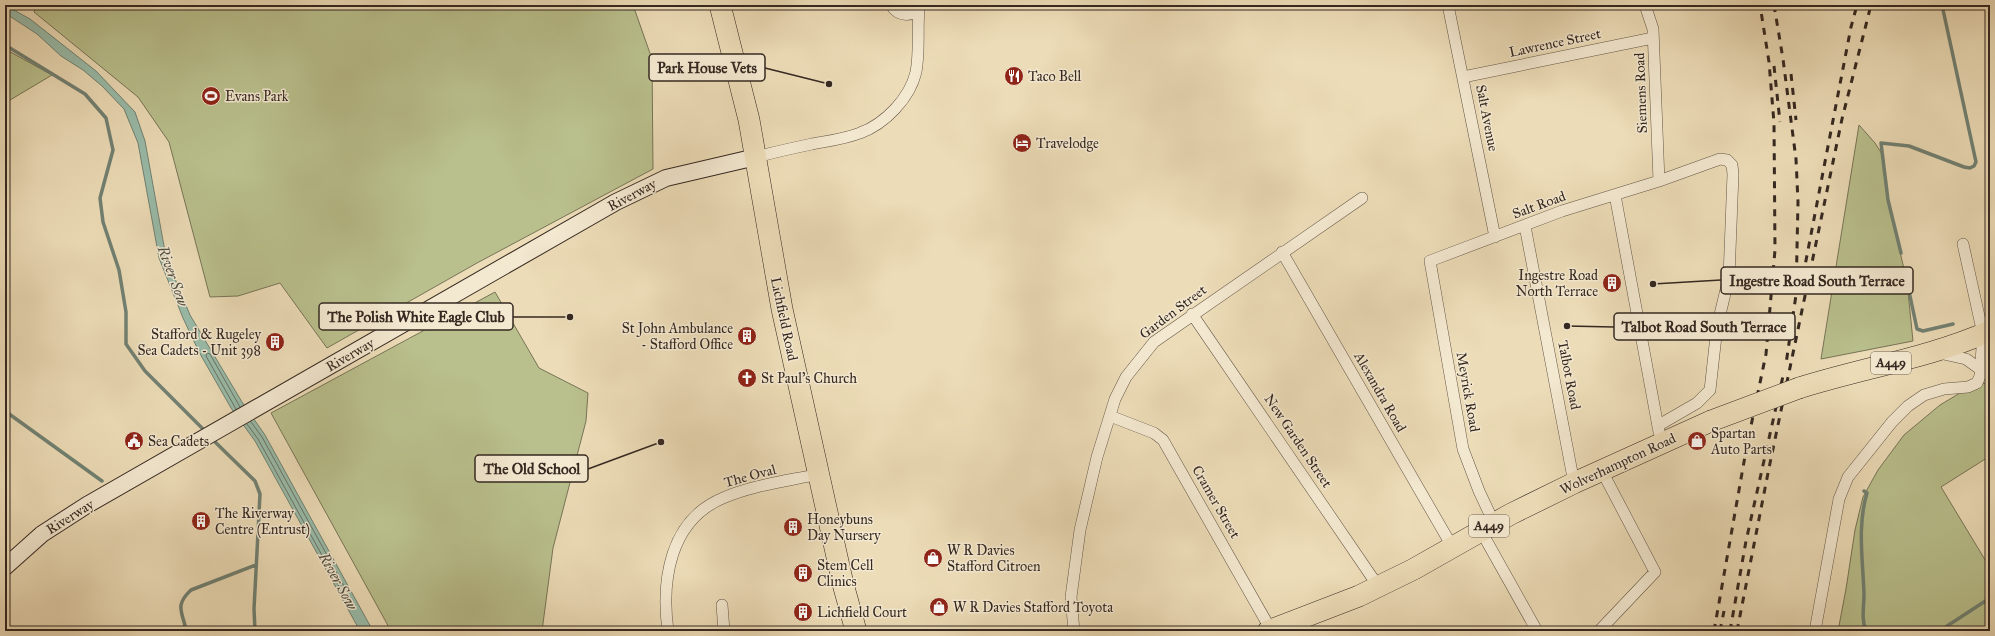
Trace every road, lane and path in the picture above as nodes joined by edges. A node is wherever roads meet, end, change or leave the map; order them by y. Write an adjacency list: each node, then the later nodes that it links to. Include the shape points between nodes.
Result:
1 (720, 5): 10 (highway, Lichfield Road)
2 (891, 5): 6 (street)
3 (1448, 5): 9 (street, Salt Avenue)
4 (1645, 5): 8 (street, Siemens Road, via 1653,29)
5 (920, 7): 6 (street, via 914,13); 7 (street)
6 (904, 15): 7 (street)
7 (917, 27): 10 (street, via 920,47 916,73 911,87 892,112 861,133)
8 (1653, 38): 9 (street, Lawrence Street); 11 (street, Siemens Road)
9 (1463, 77): 15 (street, Salt Avenue)
10 (756, 156): 26 (highway, Lichfield Road, via 774,271); 30 (street, Riverway, via 688,171 649,185 87,505 42,534)
11 (1659, 181): 12 (street, Salt Road); 24 (street, Salt Road, via 1720,159 1727,160 1732,166 1729,277 1718,327 1710,390)
12 (1615, 195): 14 (street, Salt Road, via 1562,211); 24 (street)
13 (1362, 198): 17 (street, Garden Street)
14 (1525, 226): 15 (street, Salt Road); 27 (street, Talbot Road)
15 (1495, 237): 18 (street, Salt Road)
16 (1963, 244): 20 (street)
17 (1282, 252): 19 (street, Garden Street); 29 (street, Alexandra Road)
18 (1430, 261): 28 (street, Meyrick Road, via 1462,442)
19 (1192, 314): 23 (street, Garden Street, via 1154,342 1139,359 1115,399); 31 (street, New Garden Street)
20 (1986, 333): 21 (highway, Wolverhampton Road / A449); 22 (street)
21 (1933, 352): 22 (street, via 1966,359); 24 (highway, Wolverhampton Road / A449, bridge, via 1840,375 1711,421)
22 (1980, 369): 40 (street, via 1977,383 1924,395 1908,406 1848,477 1839,499)
23 (1110, 416): 33 (street, Cramer Street, via 1163,440); 37 (street, Garden Street, via 1097,457 1080,530 1071,597)
24 (1660, 434): 25 (highway, Wolverhampton Road / A449)
25 (1602, 471): 27 (highway, Wolverhampton Road / A449); 39 (street, via 1655,572)
26 (819, 474): 34 (street, The Oval, via 723,498 689,523 674,546 668,567); 36 (highway, Lichfield Road)
27 (1574, 483): 28 (highway, Wolverhampton Road / A449)
28 (1488, 527): 29 (highway, Wolverhampton Road / A449); 38 (street, Meyrick Road)
29 (1453, 548): 31 (highway, Wolverhampton Road / A449)
30 (5, 567)
31 (1378, 586): 33 (highway, Wolverhampton Road / A449)
32 (722, 605): 35 (street)
33 (1275, 630)
34 (668, 631)
35 (724, 631)
36 (856, 631)
37 (1074, 631)
38 (1537, 631)
39 (1599, 631)
40 (1815, 631)

